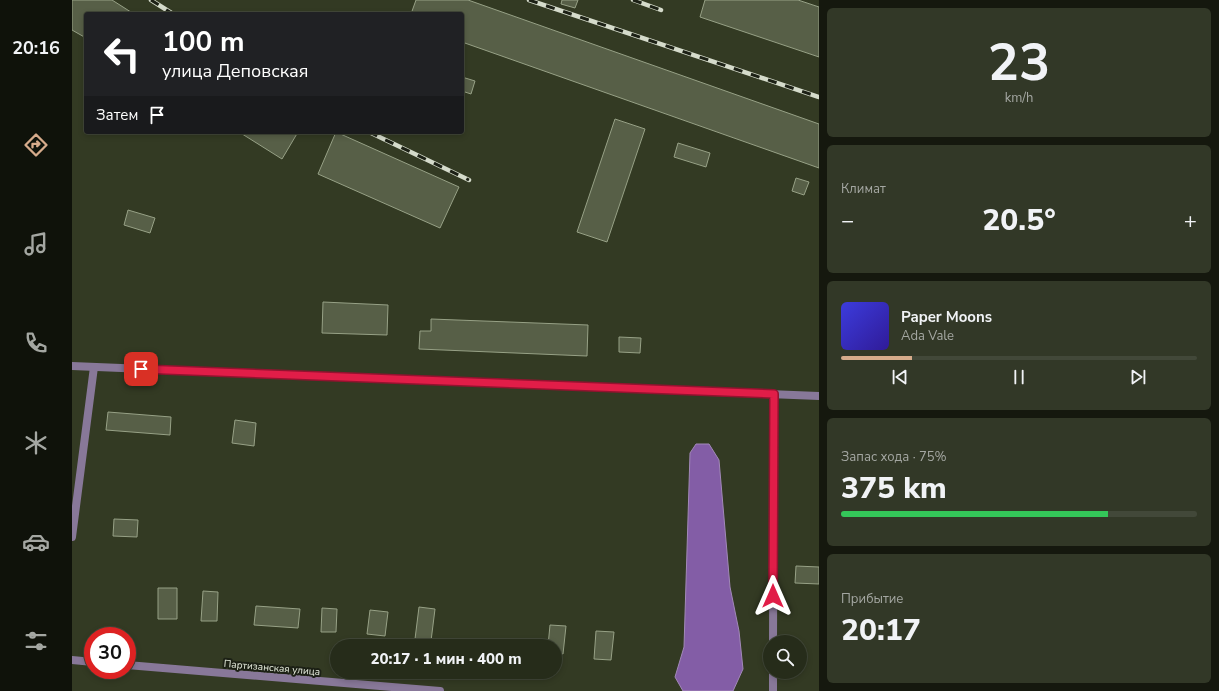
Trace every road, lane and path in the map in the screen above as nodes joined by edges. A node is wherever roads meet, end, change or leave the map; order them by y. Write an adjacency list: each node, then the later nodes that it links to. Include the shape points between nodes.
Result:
1 (72, 366): 2 (street)
2 (94, 367): 3 (street); 5 (street)
3 (774, 394): 4 (street); 6 (street)
4 (819, 396)
5 (72, 537)
6 (773, 635)
7 (72, 660): 8 (street)
8 (84, 661)
9 (136, 666): 11 (street, Партизанская улица)
10 (773, 679): 12 (street)
11 (440, 691)
12 (773, 691)

